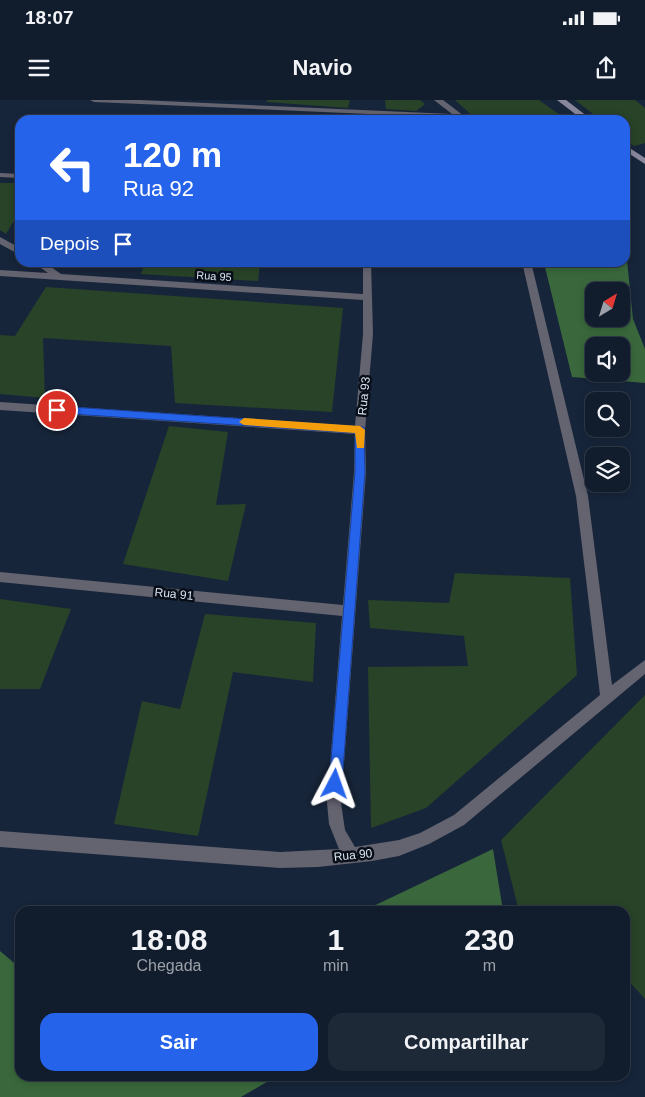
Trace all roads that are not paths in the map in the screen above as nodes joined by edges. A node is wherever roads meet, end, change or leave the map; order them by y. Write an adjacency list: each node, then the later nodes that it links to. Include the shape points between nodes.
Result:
1 (94, 100): 4 (street)
2 (438, 100): 5 (street)
3 (562, 100): 6 (main road)
4 (387, 115)
5 (458, 115)
6 (582, 115)
7 (630, 151): 8 (main road)
8 (645, 162)
9 (0, 175): 10 (street)
10 (15, 176)
11 (0, 240): 12 (street)
12 (15, 249)
13 (44, 267): 17 (street)
14 (367, 267): 18 (street, Rua 93)
15 (527, 267): 24 (street, via 582,496)
16 (0, 273): 17 (street, Rua 95)
17 (60, 278): 18 (street, Rua 95)
18 (366, 297): 20 (street, Rua 93, via 368,334)
19 (0, 406): 20 (street)
20 (360, 430): 22 (street, Rua 93, via 360,472)
21 (0, 577): 22 (street, Rua 91)
22 (349, 612): 26 (street, Rua 93, via 334,819 338,835)
23 (645, 666): 24 (street, Rua 90)
24 (607, 698): 26 (street, Rua 90, via 458,820 424,839 399,848)
25 (0, 839): 26 (street, Rua 90, via 280,860)
26 (350, 854)

